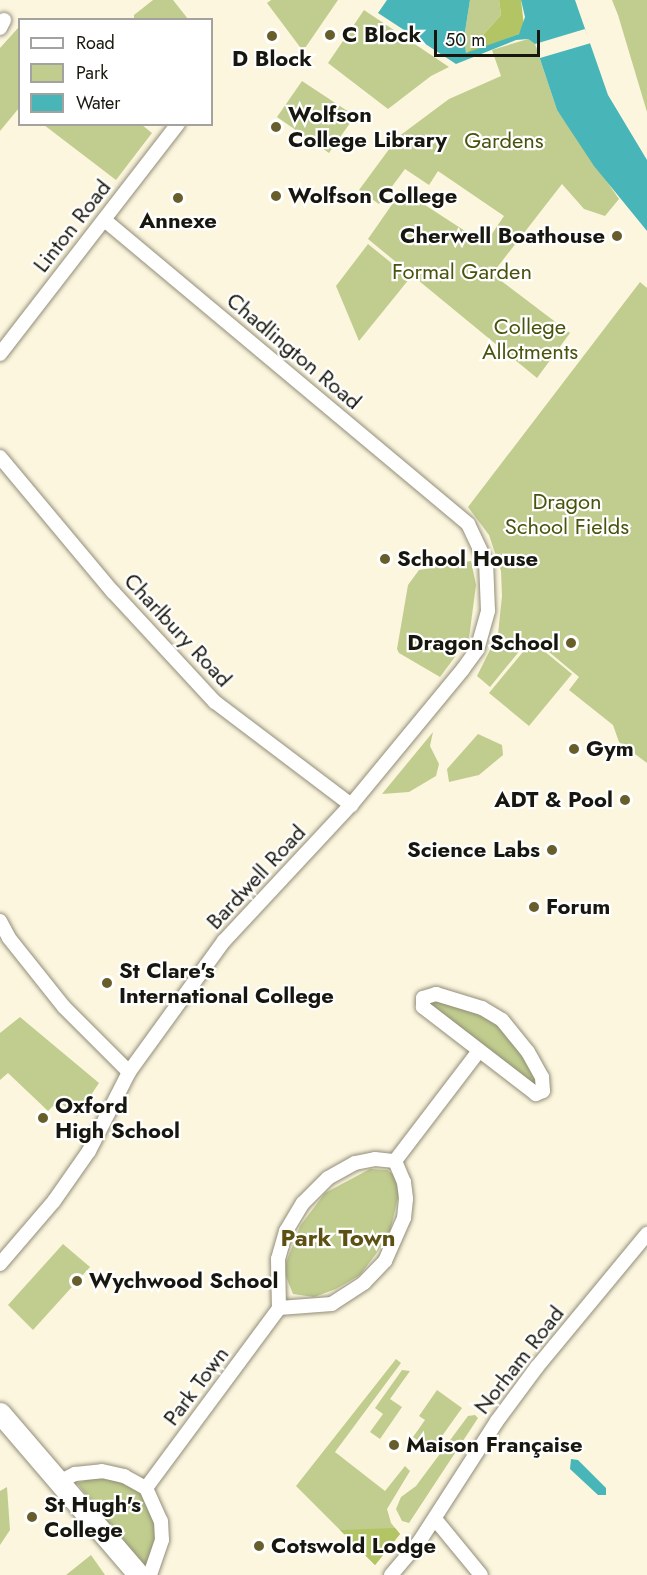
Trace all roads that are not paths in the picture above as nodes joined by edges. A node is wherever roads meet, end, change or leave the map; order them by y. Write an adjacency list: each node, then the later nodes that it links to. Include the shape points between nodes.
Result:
1 (176, 126): 2 (street, Linton Road)
2 (104, 220): 3 (street, Linton Road); 5 (street, Chadlington Road)
3 (0, 354)
4 (0, 457): 6 (street, Charlbury Road, via 113,592 215,702)
5 (457, 515): 6 (street, Bardwell Road, via 476,536 486,562 488,611 477,650)
6 (351, 805): 9 (street, Bardwell Road, via 224,940)
7 (0, 921): 9 (street, via 64,1007)
8 (478, 1052): 8 (street, via 423,1007 423,998 435,994 462,1000 502,1020 528,1052 542,1077 543,1091 536,1094); 10 (street)
9 (129, 1072): 12 (street, Bardwell Road, via 89,1151 54,1201)
10 (395, 1161): 13 (street, via 355,1163 328,1178 303,1203 286,1231 278,1259); 13 (street, via 405,1182 406,1199 400,1228 385,1261 364,1283 332,1304)
11 (647, 1234): 17 (street, Norham Road, via 510,1403)
12 (0, 1264)
13 (279, 1308): 16 (street, Park Town)
14 (0, 1413): 15 (main road)
15 (61, 1481): 16 (street, via 75,1474 102,1472 124,1476); 18 (main road)
16 (146, 1488): 19 (street, via 161,1521 162,1540)
17 (435, 1519): 20 (street, Norham Road); 21 (street)
18 (139, 1575)
19 (150, 1575)
20 (391, 1575)
21 (481, 1575)

